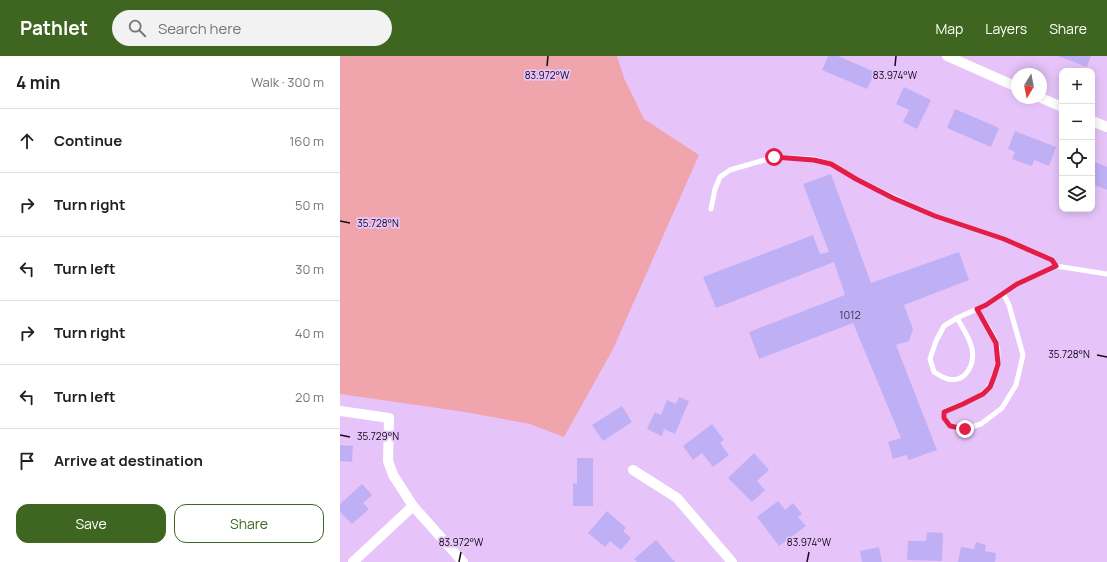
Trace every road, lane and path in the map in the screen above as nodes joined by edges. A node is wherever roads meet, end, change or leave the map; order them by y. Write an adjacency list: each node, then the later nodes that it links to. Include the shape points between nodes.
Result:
1 (947, 56): 2 (street)
2 (1011, 84)
3 (1047, 101): 4 (street)
4 (1059, 106)
5 (1095, 122): 6 (street)
6 (1107, 127)
7 (711, 208): 8 (lane, via 720,177 730,170 774,157 814,160 831,164 893,198 935,216 1004,239 1052,260)
8 (1056, 266): 9 (lane); 10 (lane, via 1017,284)
9 (1107, 274)
10 (1003, 294): 11 (lane); 11 (lane, via 1023,355 1016,385 1002,408 981,424 965,429 950,426 944,418 944,412 983,394 990,387 998,364 996,343)
11 (977, 309): 12 (lane)
12 (957, 318): 12 (lane, via 944,326 930,359 934,372 947,379 956,380 969,370 973,356 972,347)
13 (340, 411): 15 (street, via 389,418 388,461)
14 (633, 470): 18 (street, via 677,498)
15 (413, 506): 16 (street); 17 (street)
16 (353, 562)
17 (463, 562)
18 (732, 562)

